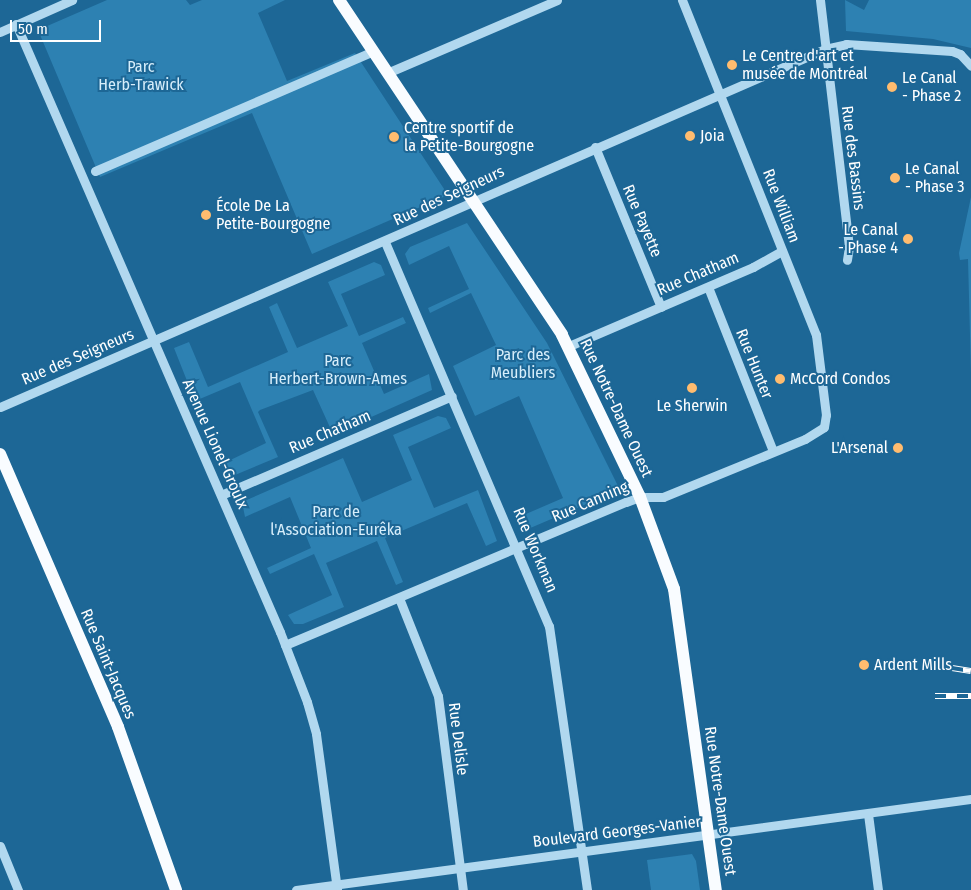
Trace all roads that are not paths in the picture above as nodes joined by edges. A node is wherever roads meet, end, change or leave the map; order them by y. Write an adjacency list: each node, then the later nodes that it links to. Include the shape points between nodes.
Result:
1 (72, 0): 6 (street)
2 (339, 0): 9 (main road, Rue Notre-Dame Ouest)
3 (557, 0): 11 (street)
4 (682, 0): 12 (street, Rue William)
5 (820, 0): 8 (street, Rue des Bassins)
6 (16, 24): 7 (street); 21 (street, Avenue Lionel-Groulx)
7 (0, 32)
8 (825, 49): 10 (street, Rue des Seigneurs, via 846,44 952,52 964,57); 12 (street, Rue des Seigneurs); 18 (street, Rue des Bassins, via 849,247)
9 (372, 51): 11 (main road, Rue Notre-Dame Ouest); 14 (street)
10 (971, 66)
11 (387, 73): 15 (main road, Rue Notre-Dame Ouest)
12 (721, 94): 13 (street, Rue des Seigneurs); 17 (street, Rue William, via 782,242)
13 (595, 147): 15 (street, Rue des Seigneurs); 20 (street, Rue Payette)
14 (95, 171)
15 (474, 202): 16 (street, Rue des Seigneurs); 22 (main road, Rue Notre-Dame Ouest)
16 (385, 242): 21 (street, Rue des Seigneurs); 23 (street, Rue Workman)
17 (782, 251): 19 (street, Rue Chatham); 25 (street, Rue William, via 816,335 826,415)
18 (847, 260)
19 (708, 287): 20 (street, Rue Chatham); 26 (street, Rue Hunter)
20 (661, 306): 22 (street, Rue Chatham)
21 (153, 341): 24 (street, Rue des Seigneurs); 28 (street, Avenue Lionel-Groulx)
22 (570, 346): 29 (main road, Rue Notre-Dame Ouest)
23 (452, 396): 28 (street, Rue Chatham); 30 (street, Rue Workman)
24 (0, 407)
25 (824, 429): 26 (street, Rue Canning)
26 (773, 452): 29 (street, Rue Canning, via 663,497)
27 (0, 454): 41 (main road, Rue Saint-Jacques, via 118,727)
28 (221, 495): 32 (street, Avenue Lionel-Groulx)
29 (640, 497): 30 (street, Rue Canning); 35 (main road, Rue Notre-Dame Ouest, via 674,588)
30 (518, 549): 31 (street, Rue Canning); 37 (street, Rue Workman, via 553,641)
31 (400, 598): 32 (street, Rue Canning); 38 (street, Rue Delisle, via 438,696)
32 (285, 645): 39 (street, Avenue Lionel-Groulx, via 315,725)
33 (971, 799): 34 (street, Boulevard Georges-Vanier)
34 (868, 814): 35 (street, Boulevard Georges-Vanier); 46 (street)
35 (709, 835): 37 (street, Boulevard Georges-Vanier); 45 (main road, Rue Notre-Dame Ouest)
36 (0, 846): 40 (street)
37 (582, 851): 38 (street, Boulevard Georges-Vanier); 44 (street, Rue Workman)
38 (460, 868): 39 (street, Boulevard Georges-Vanier); 43 (street, Rue Delisle)
39 (337, 887): 42 (street, Boulevard Georges-Vanier)
40 (18, 890)
41 (176, 890)
42 (296, 890)
43 (463, 890)
44 (587, 890)
45 (716, 890)
46 (878, 890)

